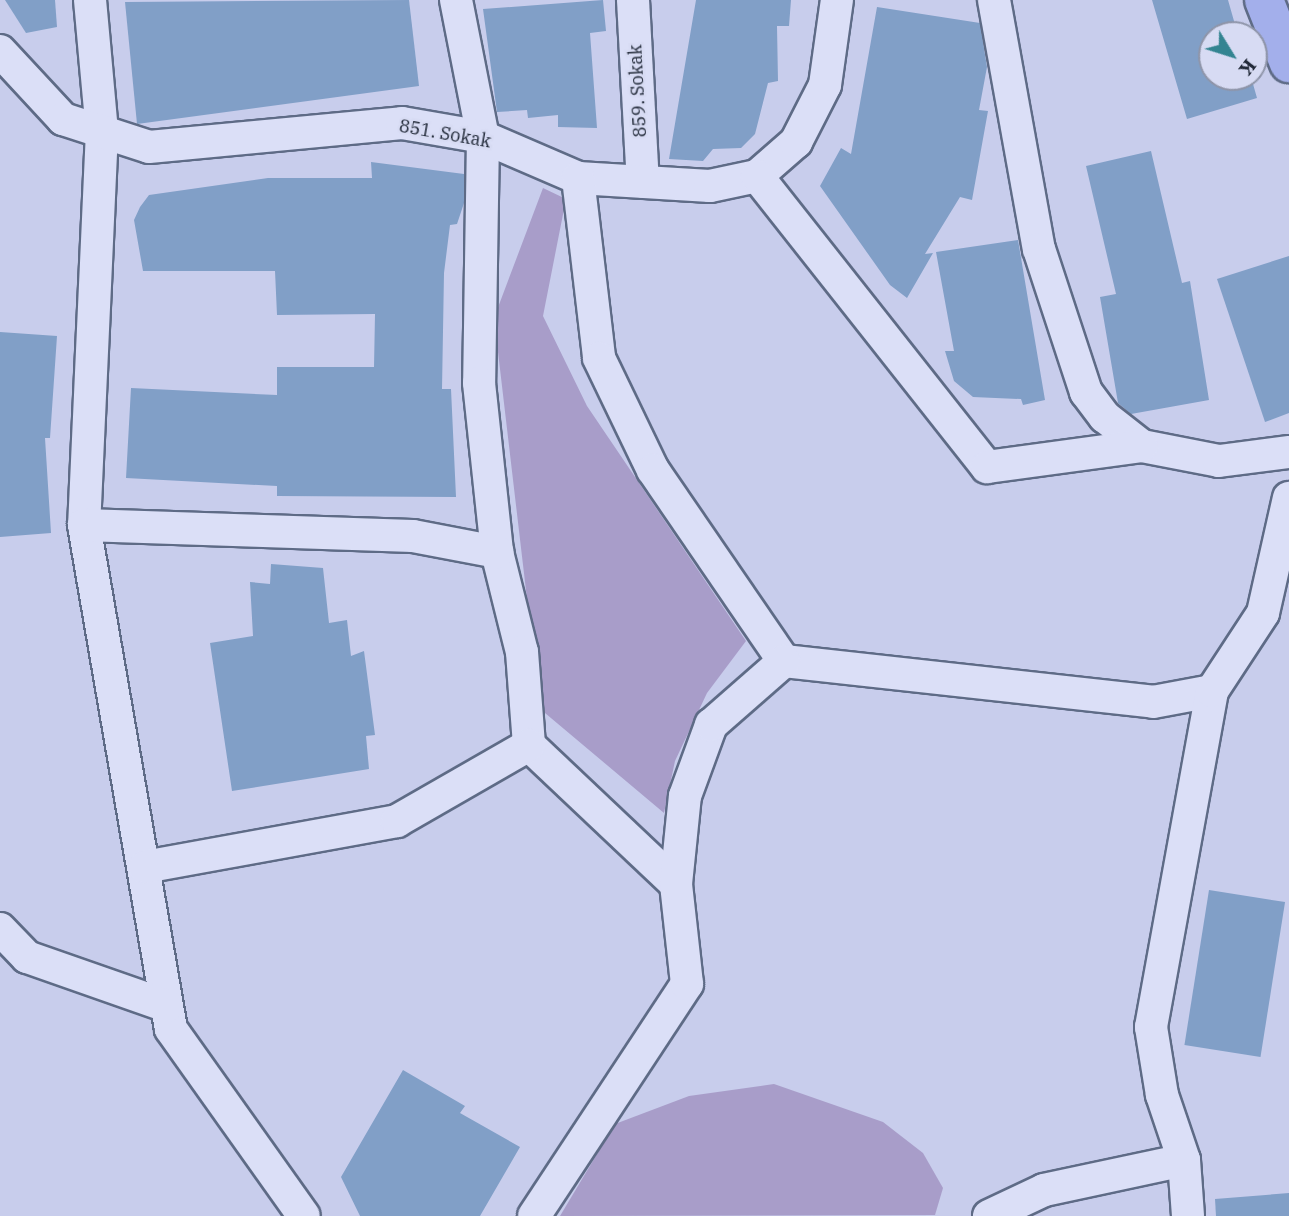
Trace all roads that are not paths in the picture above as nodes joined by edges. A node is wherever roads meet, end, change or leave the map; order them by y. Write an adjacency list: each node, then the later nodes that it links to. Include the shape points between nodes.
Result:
1 (90, 0): 9 (street)
2 (456, 0): 10 (street)
3 (633, 0): 13 (street, 859. Sokak)
4 (837, 0): 11 (street, 851. Sokak, via 825,85 796,142)
5 (994, 0): 14 (street, via 1039,249 1082,379 1105,417)
6 (1264, 0): 8 (main road)
7 (0, 51): 9 (street, 851. Sokak, via 63,119)
8 (1289, 63)
9 (102, 131): 10 (street, 851. Sokak, via 149,147 402,123); 17 (street)
10 (483, 137): 12 (street, 851. Sokak); 18 (street, via 479,383)
11 (757, 176): 13 (street, 851. Sokak, via 710,186); 14 (street, via 987,467)
12 (578, 178): 13 (street, 851. Sokak); 19 (street, via 599,358 653,470)
13 (643, 182)
14 (1142, 446): 15 (street, via 1219,461)
15 (1289, 452)
16 (1289, 498): 20 (street, via 1264,613)
17 (84, 525): 18 (street, via 413,536); 22 (street)
18 (497, 552): 21 (street, via 522,652)
19 (785, 661): 20 (street, via 1153,702); 23 (street, via 711,725 685,796)
20 (1212, 691): 26 (street, via 1151,1027 1162,1096)
21 (529, 745): 22 (street, via 397,821); 23 (street)
22 (145, 867): 25 (street)
23 (676, 884): 28 (street, via 687,984)
24 (0, 929): 25 (street, via 27,957)
25 (167, 1006): 27 (street, via 171,1029)
26 (1184, 1160): 29 (street, via 1044,1190); 30 (street)
27 (304, 1216)
28 (534, 1216)
29 (989, 1216)
30 (1188, 1216)

